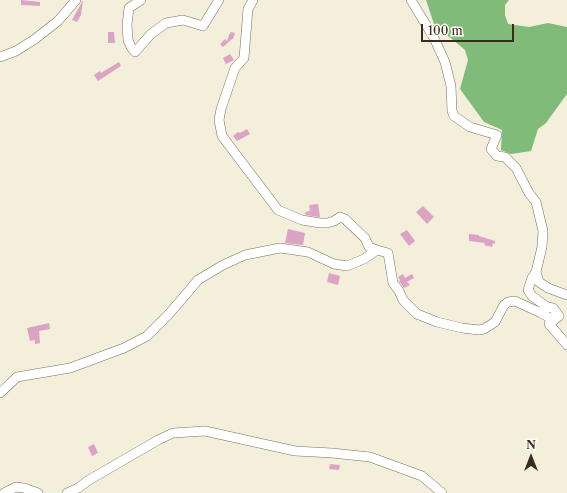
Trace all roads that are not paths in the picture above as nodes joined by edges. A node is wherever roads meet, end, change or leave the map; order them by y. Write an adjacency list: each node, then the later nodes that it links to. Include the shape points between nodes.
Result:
1 (76, 0): 6 (street, via 58,21 35,39)
2 (141, 0): 3 (street, via 129,8 127,25 128,40 135,52 151,34 166,23 183,20 203,26)
3 (219, 0)
4 (253, 0): 7 (street, via 248,9 244,58 235,68 220,114 222,136 278,210 302,220 320,223 334,221 340,217 345,219 365,238 369,247)
5 (411, 0): 8 (street, via 445,62 454,116 470,127 497,135 490,149 497,156 506,157 516,168 536,202 543,231)
6 (0, 58)
7 (376, 250): 10 (street, via 388,253 393,283 408,306 424,318 479,330 491,326 504,305 514,301 550,318); 12 (street, via 364,259 347,266 334,264 308,252 280,248 245,255 198,280 147,336 124,348 70,368 17,376)
8 (536, 272): 9 (street, via 539,282); 10 (street, via 528,290 532,296 552,308 559,316)
9 (567, 295)
10 (550, 323): 11 (street)
11 (567, 345)
12 (0, 393)
13 (4, 493): 14 (street, via 16,487)
14 (38, 493)
15 (67, 493): 16 (street, via 163,438 173,434 205,432 295,451 370,457 422,476)
16 (442, 493)

